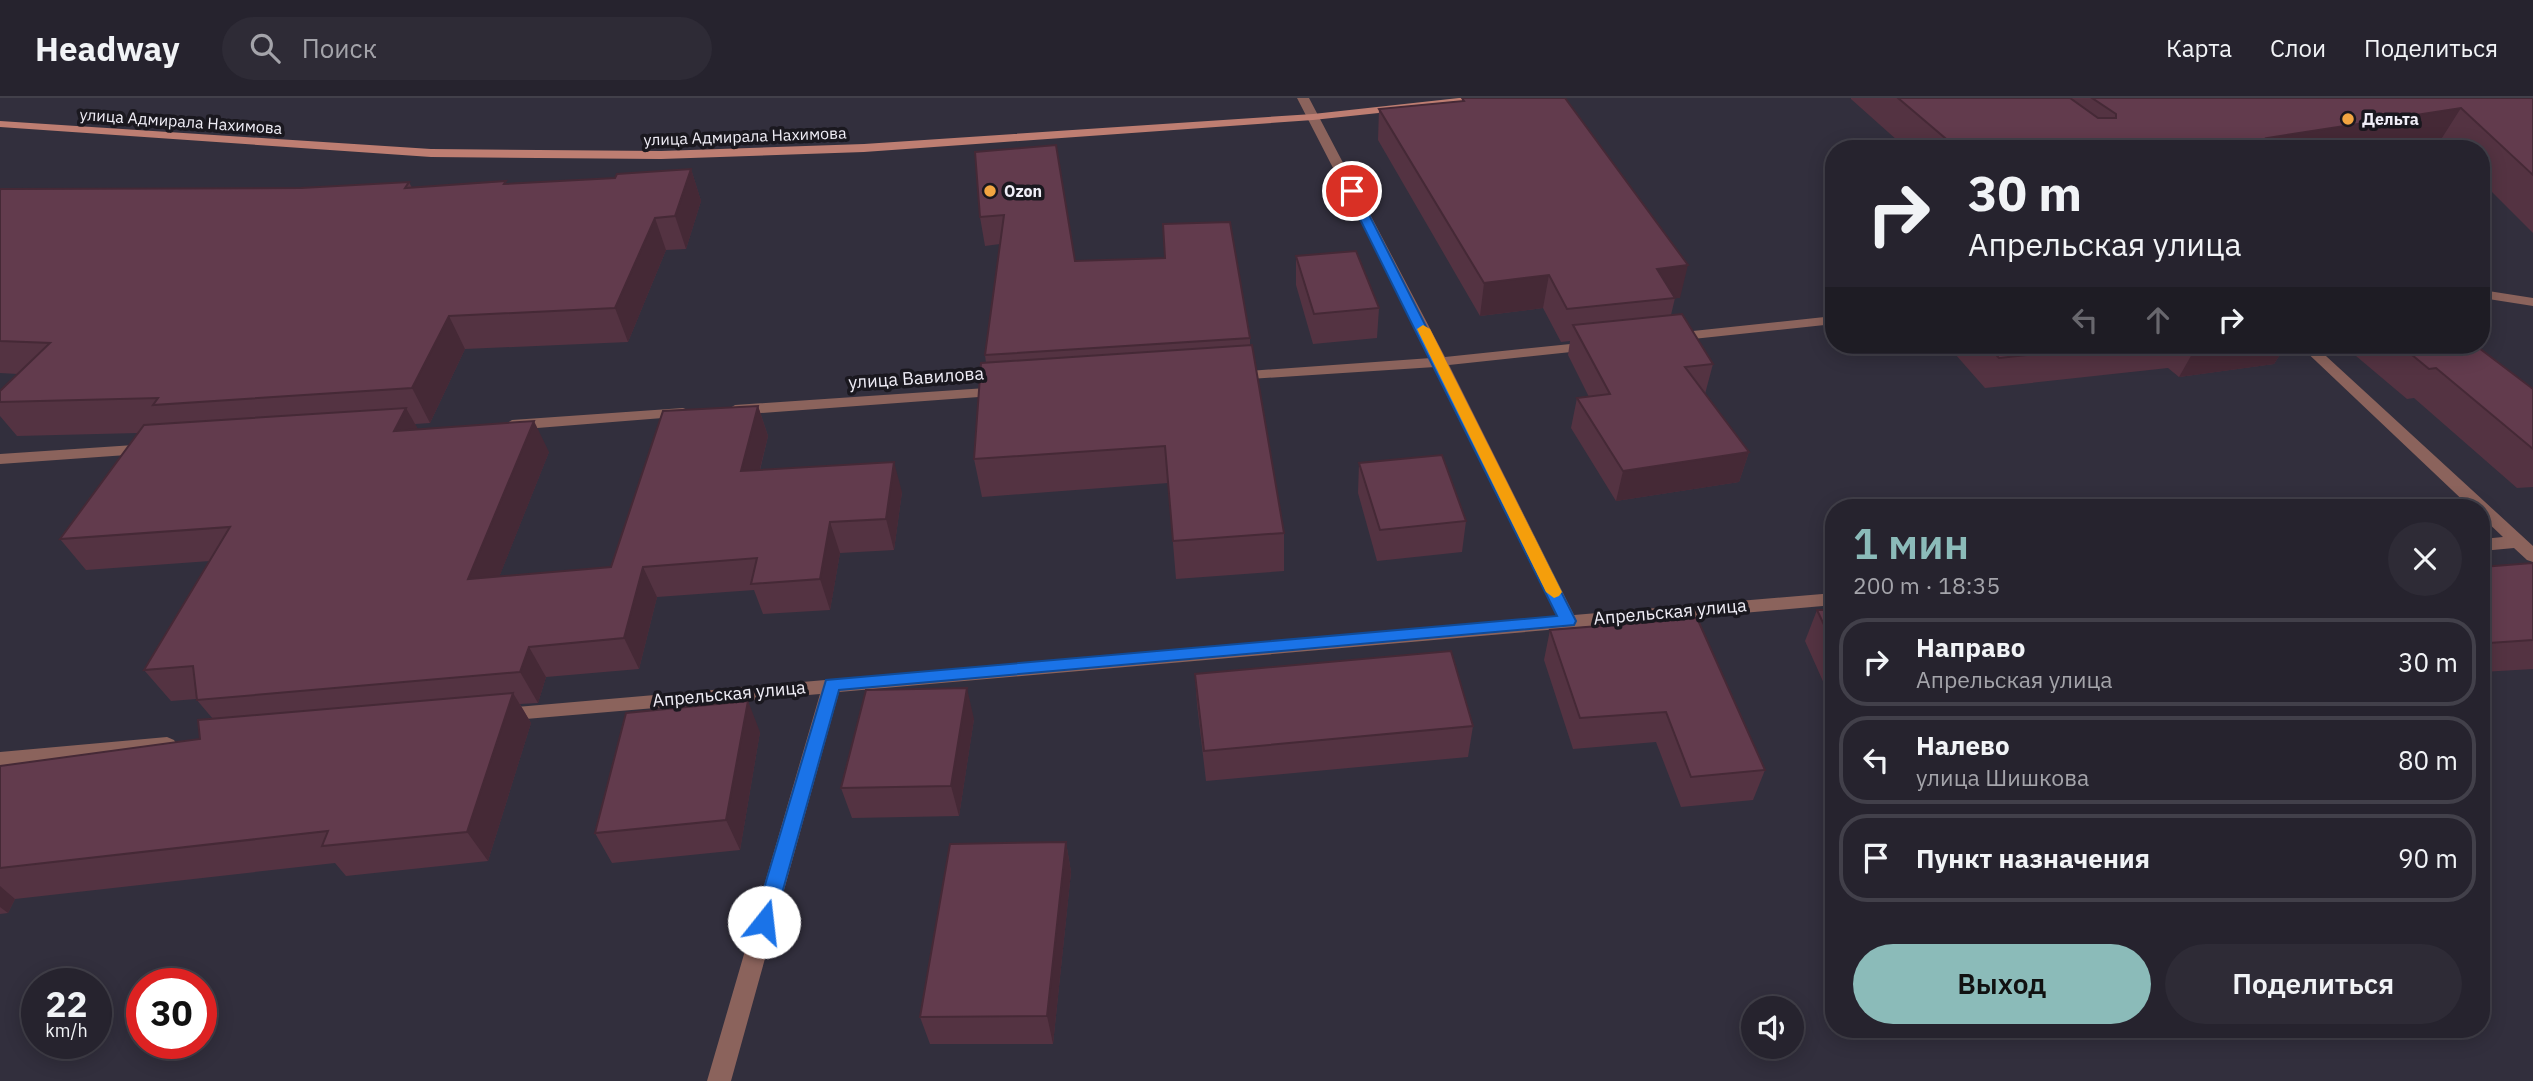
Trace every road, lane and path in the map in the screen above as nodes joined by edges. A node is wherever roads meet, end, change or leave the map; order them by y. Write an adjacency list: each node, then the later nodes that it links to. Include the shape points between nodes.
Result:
1 (1303, 98): 3 (street)
2 (1491, 98): 3 (main road, улица Адмирала Нахимова)
3 (1313, 117): 4 (main road, улица Адмирала Нахимова, via 864,148 661,155 431,153); 11 (street)
4 (0, 124)
5 (2490, 295): 6 (street)
6 (2533, 302)
7 (1825, 321): 8 (street)
8 (1658, 339)
9 (1603, 345): 11 (street)
10 (2316, 354): 19 (street)
11 (1440, 362): 12 (street); 25 (street)
12 (1219, 377)
13 (1011, 391): 14 (street, улица Вавилова)
14 (720, 411)
15 (692, 412): 16 (street)
16 (499, 425)
17 (166, 448): 18 (street)
18 (0, 459)
19 (2471, 499)
20 (2490, 516): 21 (street)
21 (2518, 542): 22 (street); 23 (street)
22 (2490, 544)
23 (2533, 556)
24 (1825, 600): 25 (street, Апрельская улица)
25 (1568, 621): 26 (street, Апрельская улица)
26 (832, 685): 27 (street, Апрельская улица); 30 (street)
27 (485, 716)
28 (180, 744): 29 (street)
29 (0, 760)
30 (719, 1081)

